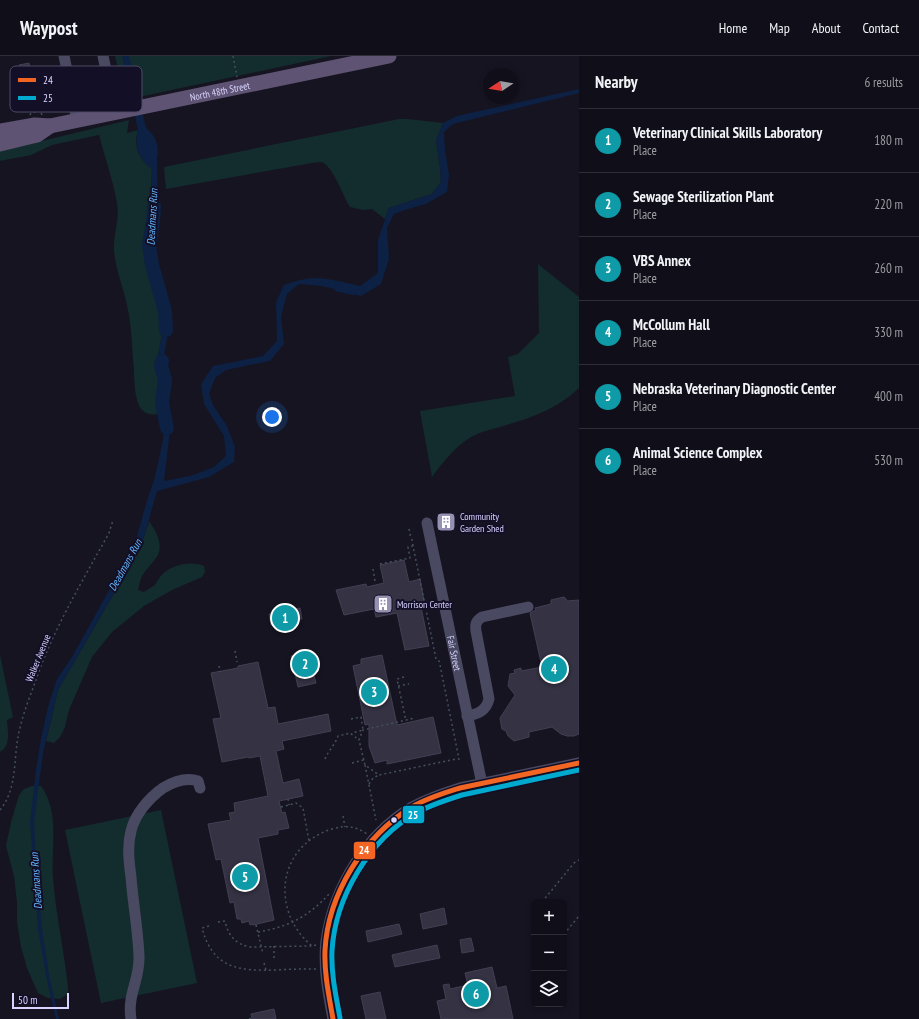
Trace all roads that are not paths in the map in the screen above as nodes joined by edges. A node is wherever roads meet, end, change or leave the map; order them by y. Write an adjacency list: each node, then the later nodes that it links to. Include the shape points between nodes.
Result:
1 (64, 56): 5 (lane)
2 (103, 56): 6 (lane)
3 (389, 56): 4 (main road, North 48th Street)
4 (370, 58): 7 (main road, North 48th Street)
5 (66, 66)
6 (106, 66)
7 (142, 107)
8 (75, 112): 10 (lane)
9 (116, 112): 10 (main road, North 48th Street)
10 (77, 120): 11 (main road, North 48th Street, via 50,126 37,135)
11 (1, 136)
12 (427, 523): 14 (lane, Fair Street)
13 (528, 607): 14 (lane, via 482,617 477,621 475,625 489,699 486,708)
14 (468, 716): 16 (lane, Fair Street)
15 (579, 763): 16 (lane)
16 (482, 784): 19 (lane, via 446,792 412,808 378,835 350,872 335,904 326,941 327,987)
17 (200, 788): 18 (lane, via 198,781 190,779 167,786 146,804 131,831 129,857 139,956 137,978 130,1003)
18 (131, 1019)
19 (333, 1019)

